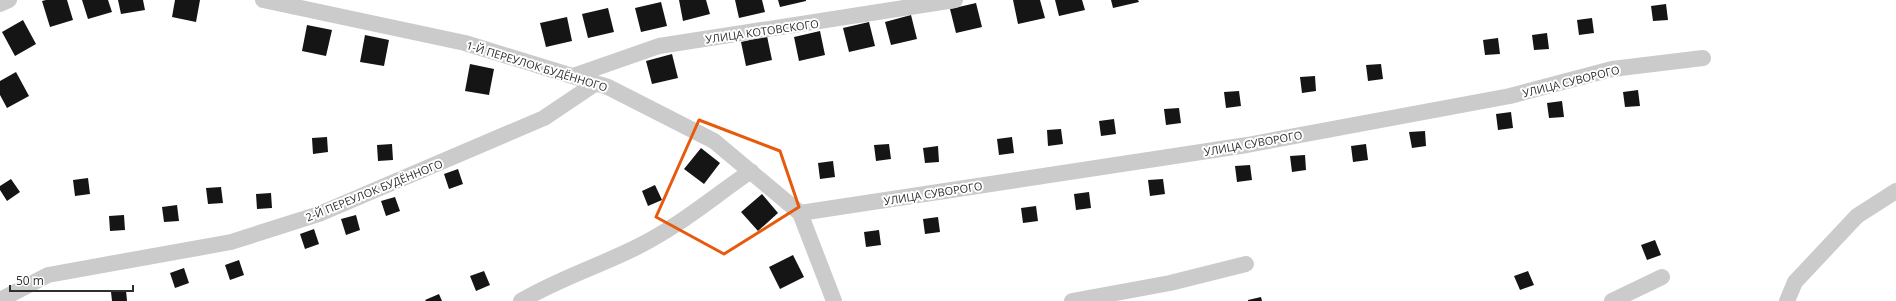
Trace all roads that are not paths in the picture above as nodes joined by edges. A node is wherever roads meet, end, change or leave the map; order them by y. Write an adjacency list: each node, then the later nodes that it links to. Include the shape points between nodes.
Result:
1 (9, 0): 4 (street)
2 (263, 0): 6 (street, 1-Й ПЕРЕУЛОК БУДЁННОГО, via 465,43)
3 (955, 0): 6 (street, УЛИЦА КОТОВСКОГО, via 659,46)
4 (0, 4)
5 (1703, 58): 10 (street, УЛИЦА СУВОРОГО, via 1612,69 1510,96 1247,145)
6 (573, 76): 7 (street, 1-Й ПЕРЕУЛОК БУДЁННОГО)
7 (596, 83): 8 (street, 1-Й ПЕРЕУЛОК БУДЁННОГО, via 714,141); 13 (street, 2-Й ПЕРЕУЛОК БУДЁННОГО, via 544,118 319,214 231,242 48,275)
8 (750, 172): 10 (street, 1-Й ПЕРЕУЛОК БУДЁННОГО); 14 (street, via 671,229)
9 (1896, 191): 18 (street, via 1857,216 1795,282)
10 (800, 213): 15 (street)
11 (1246, 264): 16 (street, via 1170,283)
12 (1662, 277): 17 (street)
13 (0, 300)
14 (521, 301)
15 (834, 301)
16 (1072, 301)
17 (1612, 301)
18 (1787, 301)

